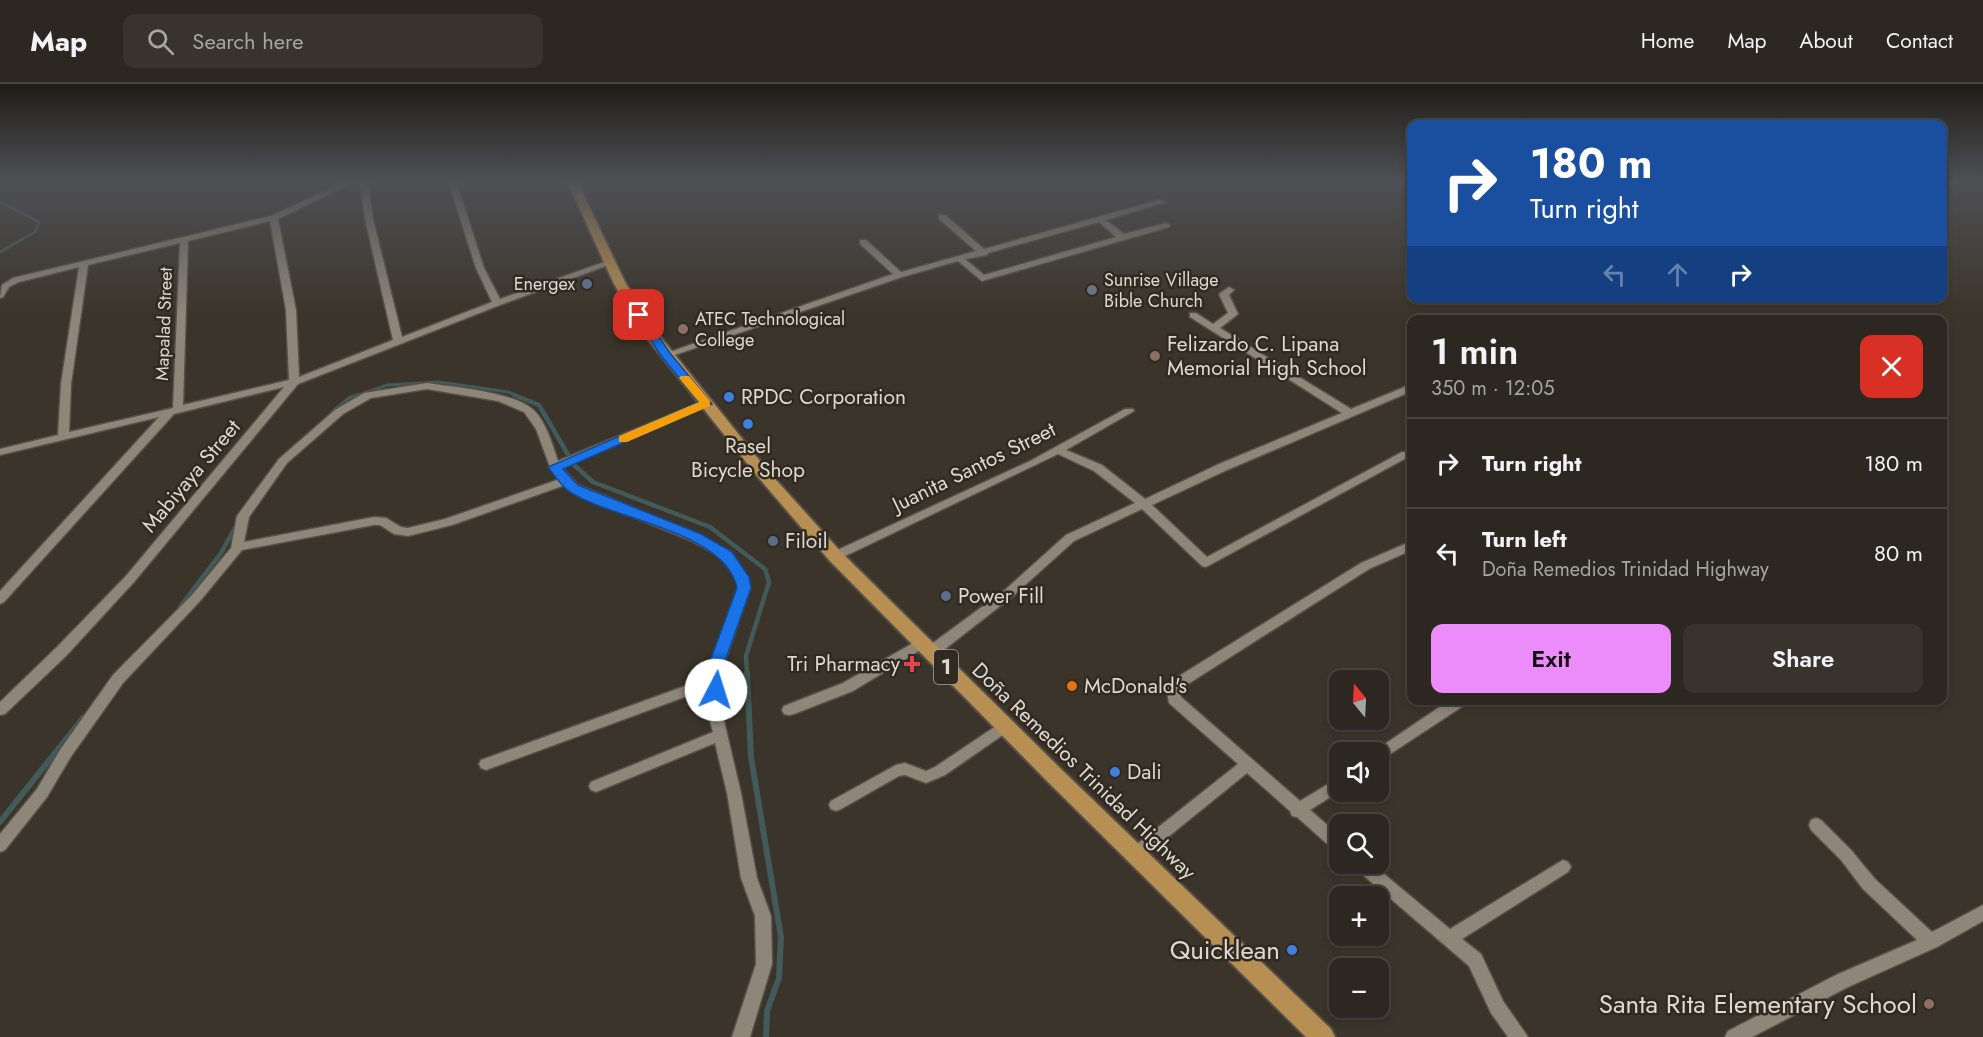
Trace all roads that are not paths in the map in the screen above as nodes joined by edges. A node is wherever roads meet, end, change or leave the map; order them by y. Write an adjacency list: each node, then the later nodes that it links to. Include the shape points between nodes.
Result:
1 (246, 225): 11 (street)
2 (275, 225): 25 (street, via 291,310)
3 (371, 225): 23 (street)
4 (466, 225): 20 (street)
5 (592, 225): 15 (highway, Doña Remedios Trinidad Highway / 1)
6 (952, 225): 13 (street)
7 (1078, 225): 13 (street)
8 (1108, 225): 10 (street)
9 (1164, 225): 10 (street)
10 (1123, 237): 14 (street, via 982,278)
11 (183, 240): 16 (street); 28 (street, Mapalad Street)
12 (863, 242): 17 (street)
13 (984, 253): 14 (street)
14 (961, 260): 17 (street)
15 (609, 263): 20 (street); 24 (highway, Doña Remedios Trinidad Highway / 1)
16 (84, 264): 19 (street, via 16,280 6,285); 31 (street, via 66,384)
17 (899, 275): 24 (street)
18 (1229, 291): 22 (street, via 1224,294 1233,314)
19 (0, 295)
20 (497, 303): 23 (street)
21 (1193, 315): 22 (street)
22 (1213, 328): 30 (street)
23 (398, 342): 25 (street)
24 (666, 355): 27 (highway, Doña Remedios Trinidad Highway / 1)
25 (294, 381): 28 (street); 44 (street, Mabiyaya Street, via 130,579 61,652)
26 (1407, 389): 30 (street)
27 (706, 404): 35 (street); 40 (highway, Doña Remedios Trinidad Highway / 1)
28 (173, 411): 31 (street); 41 (street)
29 (1129, 411): 32 (street, Juanita Santos Street)
30 (1350, 413): 37 (street)
31 (63, 436): 33 (street)
32 (1057, 450): 37 (street, via 1098,468); 40 (street, Juanita Santos Street)
33 (0, 452)
34 (1406, 454): 37 (street, via 1206,563)
35 (559, 465): 36 (street); 38 (street, via 528,410 500,398 428,386 368,395 339,412 283,461 243,516)
36 (565, 481): 38 (street, via 408,532 374,521); 43 (street, via 727,555 742,577 744,588 717,664)
37 (1144, 504): 42 (street, via 1070,538 1009,593)
38 (238, 547): 59 (street, via 196,598 118,679 42,793)
39 (1407, 547): 52 (street, via 1365,566 1173,687 1174,699)
40 (835, 556): 42 (highway, Doña Remedios Trinidad Highway / 1)
41 (0, 599)
42 (927, 648): 47 (street, via 849,687); 48 (highway, Doña Remedios Trinidad Highway / 1)
43 (716, 680): 49 (street); 51 (street)
44 (6, 695): 46 (street, Mabiyaya Street)
45 (1454, 705): 50 (street)
46 (0, 710)
47 (789, 710)
48 (1005, 726): 55 (street, via 940,771 926,777 905,769 896,771); 60 (highway, Doña Remedios Trinidad Highway / 1)
49 (720, 735): 53 (street); 66 (street, via 749,878 764,916 764,964)
50 (1389, 749)
51 (486, 764)
52 (1248, 764): 56 (street); 60 (street)
53 (596, 786)
54 (1329, 790): 56 (street)
55 (836, 805)
56 (1298, 811): 58 (street)
57 (1816, 825): 65 (street, via 1869,884)
58 (1329, 837)
59 (0, 845)
60 (1137, 853): 67 (highway, Doña Remedios Trinidad Highway / 1)
61 (1563, 867): 64 (street)
62 (1373, 874): 64 (street)
63 (1983, 912): 65 (street)
64 (1449, 938): 68 (street, via 1475,960 1497,1006)
65 (1931, 942): 69 (street, via 1842,981)
66 (741, 1037)
67 (1323, 1037)
68 (1519, 1037)
69 (1734, 1037)

